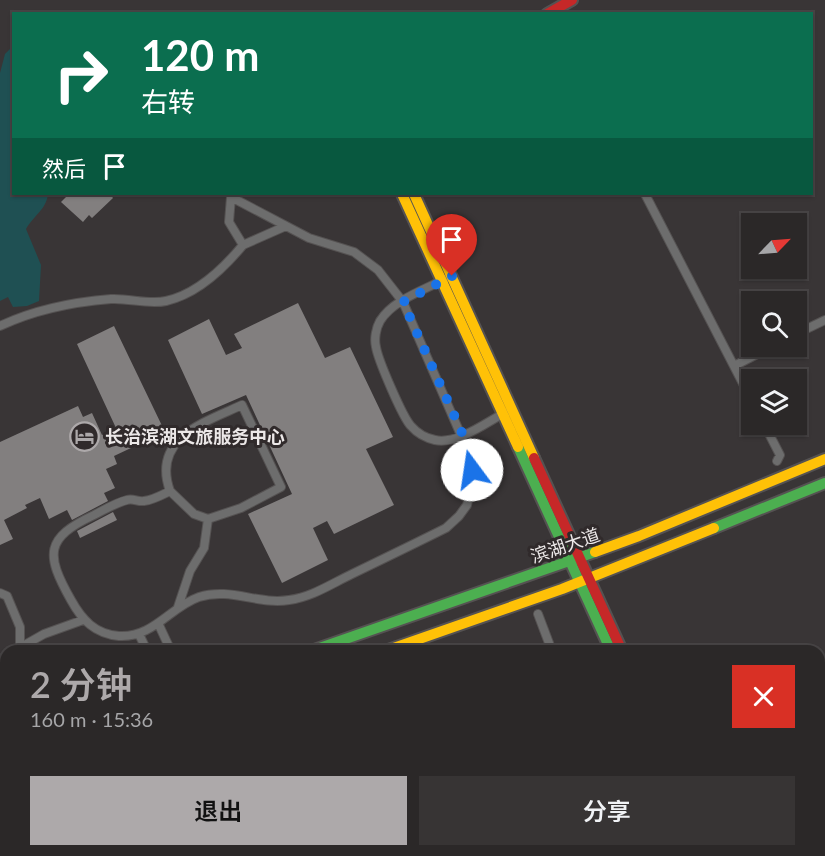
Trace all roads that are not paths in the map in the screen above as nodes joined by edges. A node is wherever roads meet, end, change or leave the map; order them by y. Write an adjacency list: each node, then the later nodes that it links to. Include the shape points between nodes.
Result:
1 (572, 0): 2 (main road)
2 (552, 12)
3 (403, 195): 8 (main road)
4 (414, 195): 8 (main road)
5 (646, 195): 14 (street)
6 (286, 226): 7 (street); 7 (street, via 231,197 228,222); 9 (street, via 354,252 378,270)
7 (243, 245): 11 (street, via 213,276 168,301 113,299 65,306 19,317)
8 (447, 278): 9 (street); 16 (main road)
9 (403, 302): 17 (street); 17 (street, via 390,310 375,332 381,364 415,430 436,440)
10 (825, 320): 12 (street)
11 (0, 327)
12 (807, 329)
13 (752, 357): 14 (street)
14 (734, 366): 15 (street)
15 (741, 380)
16 (508, 411): 17 (street); 24 (main road)
17 (463, 435): 27 (street, via 470,456 472,490 459,516 446,528 306,596 276,601 211,594)
18 (770, 435): 20 (street, via 780,455)
19 (825, 459): 24 (main road, 滨湖大道)
20 (777, 461)
21 (825, 483): 25 (main road)
22 (170, 491): 23 (street, via 194,514); 23 (street, via 167,465 176,442 184,433 242,405 281,487 242,508); 29 (street, via 146,501 127,499 60,534 55,564)
23 (208, 519): 27 (street, via 204,548 190,571)
24 (576, 558): 25 (main road); 36 (main road, 滨湖大道)
25 (585, 580): 37 (main road); 39 (main road); 40 (main road)
26 (0, 593): 32 (street, via 7,596 20,627)
27 (178, 607): 30 (street)
28 (538, 614): 38 (street)
29 (82, 620): 31 (street, via 104,633); 33 (street)
30 (158, 623): 31 (street); 35 (street)
31 (139, 634): 34 (street)
32 (18, 645)
33 (26, 645)
34 (144, 645)
35 (168, 645)
36 (328, 645)
37 (402, 645)
38 (550, 645)
39 (609, 645)
40 (619, 645)

